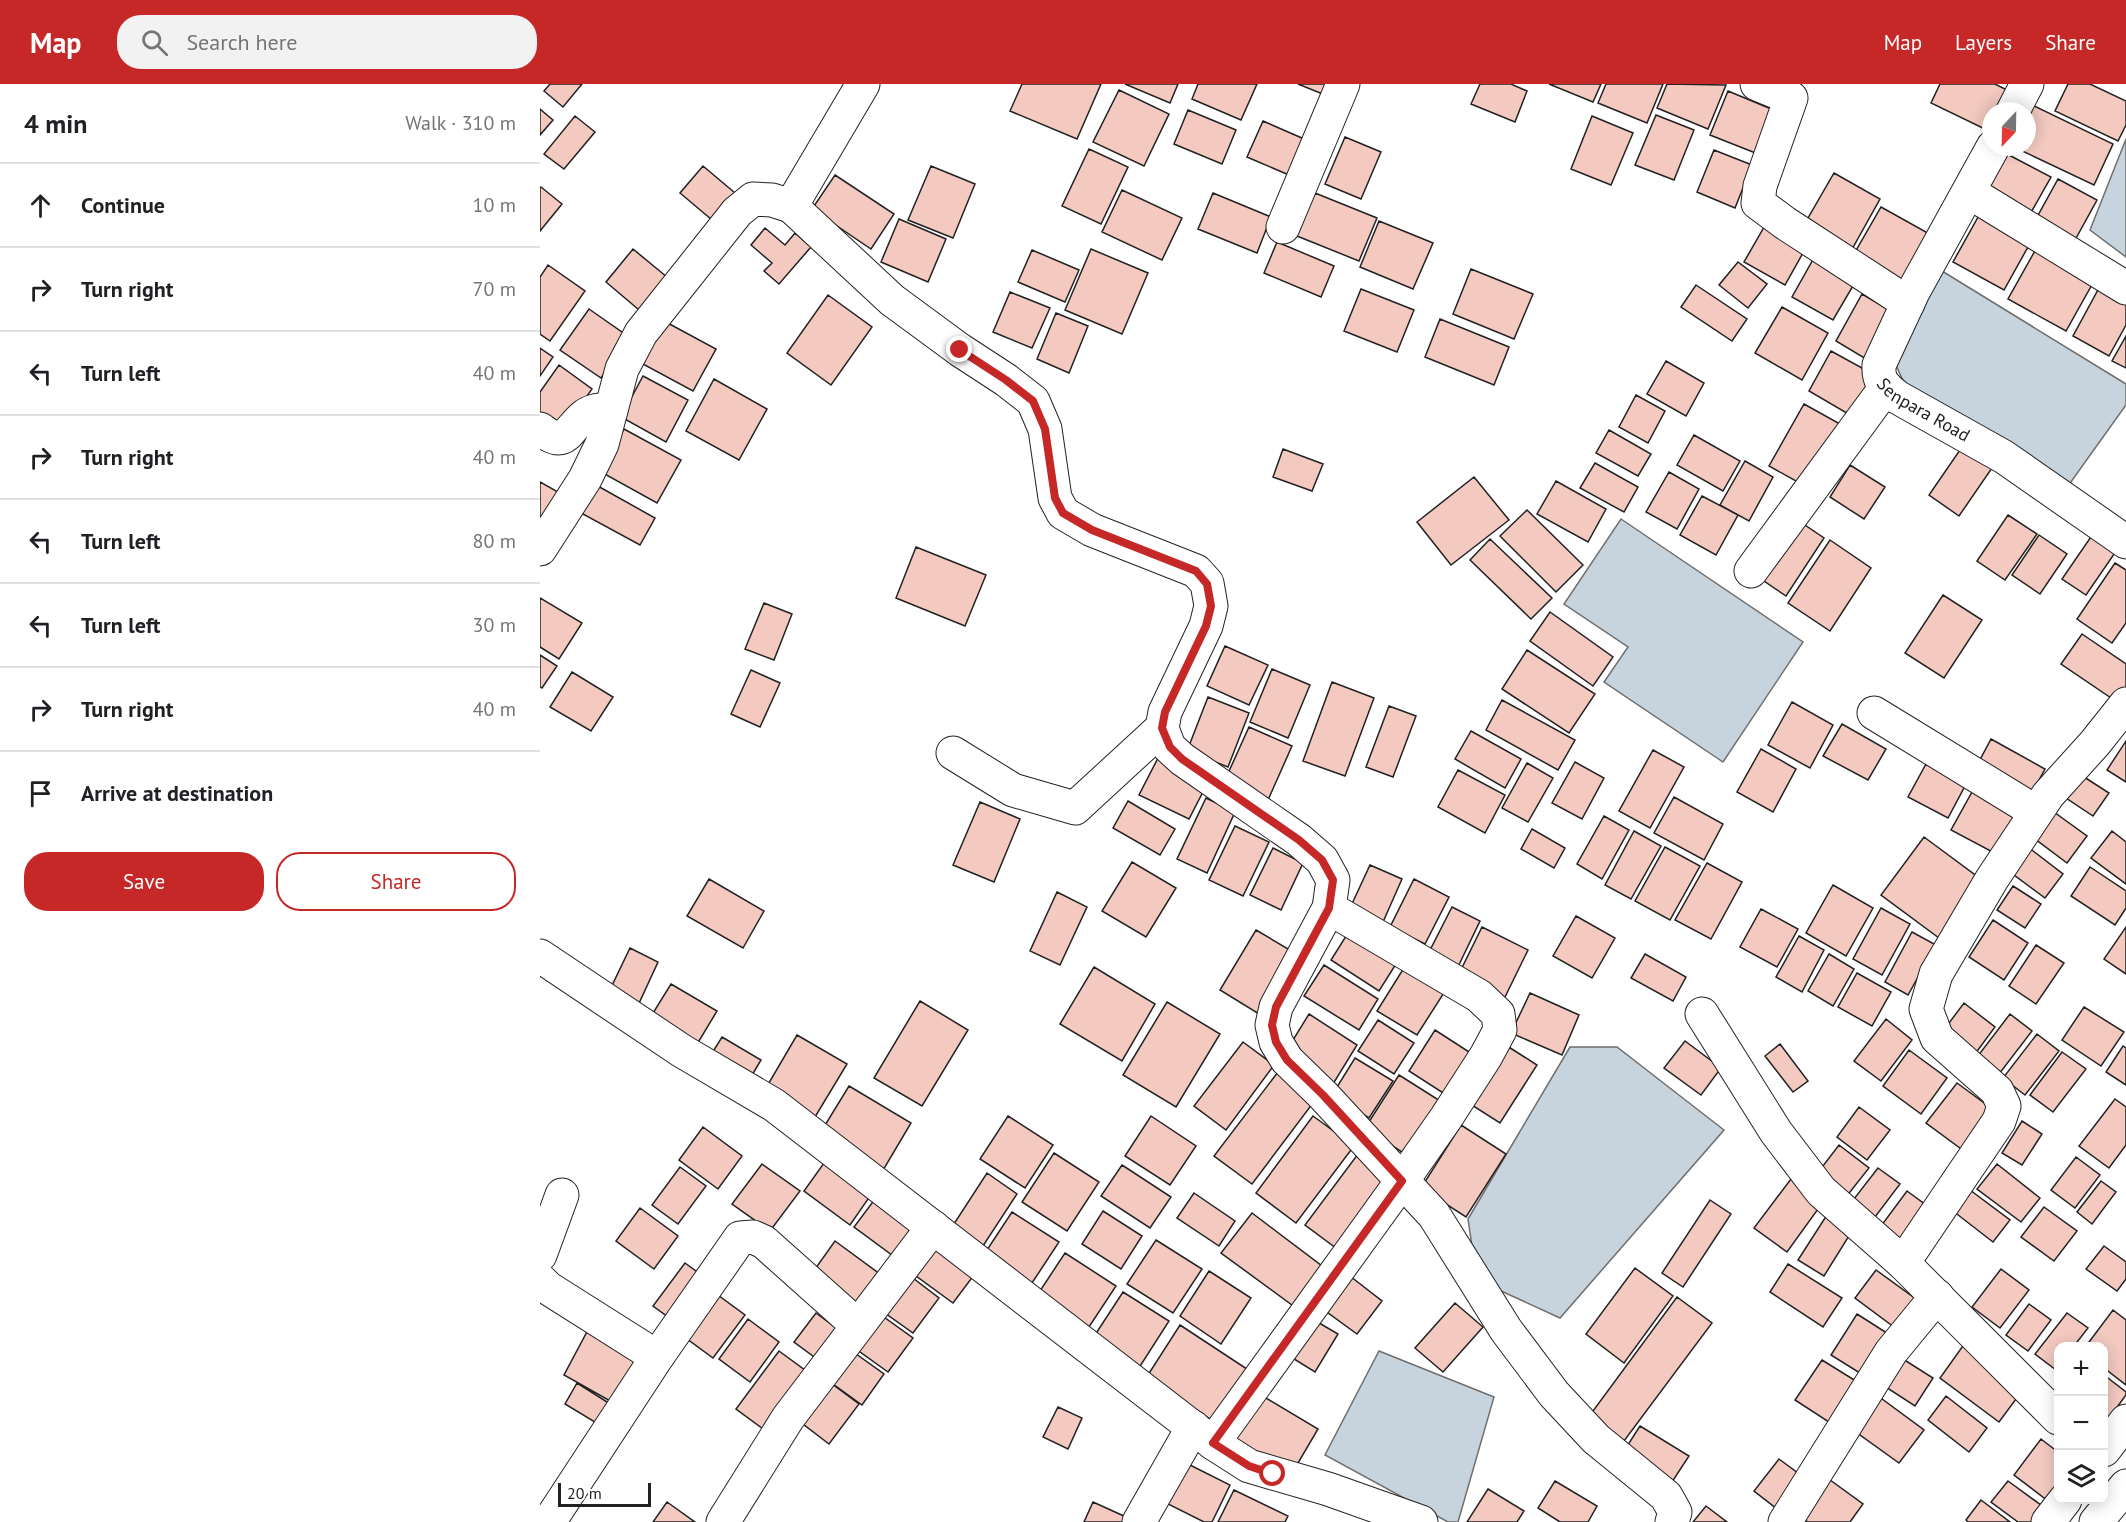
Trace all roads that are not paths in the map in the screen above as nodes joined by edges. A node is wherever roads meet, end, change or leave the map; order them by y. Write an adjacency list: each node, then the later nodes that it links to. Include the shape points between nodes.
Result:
1 (863, 84): 8 (street)
2 (1343, 84): 9 (street)
3 (1757, 84): 11 (street, via 1791,98 1758,202)
4 (2027, 84): 5 (street)
5 (2018, 102)
6 (1988, 156): 7 (street, Senpara Road)
7 (1969, 192): 10 (street); 11 (street, Senpara Road)
8 (791, 206): 13 (street, via 753,199 737,212 641,333 622,369); 20 (street, via 892,300 1033,401 1045,429 1055,498 1063,513 1092,530 1196,571 1207,584 1211,606 1206,626 1165,712)
9 (1283, 227)
10 (2126, 288)
11 (1908, 303): 12 (street, Senpara Road, via 1879,365 1879,378)
12 (1886, 387): 15 (street, Senpara Road, via 2004,457); 17 (street)
13 (611, 409): 14 (street, via 594,410 561,438 551,437); 16 (street, via 602,444 585,479)
14 (540, 429)
15 (2126, 542)
16 (540, 549)
17 (1750, 571)
18 (2126, 704): 22 (street)
19 (1874, 713): 22 (street)
20 (1162, 728): 21 (street, via 1075,808 1013,790); 23 (street, via 1170,747 1182,759 1322,860 1333,880)
21 (953, 753)
22 (2036, 812): 30 (street, via 1936,974 1926,1009 1937,1038 1997,1091 2004,1106 2002,1114)
23 (1329, 908): 26 (street, via 1276,1007 1272,1025 1276,1042 1287,1060); 26 (street, via 1479,996 1498,1014 1500,1030 1486,1056)
24 (540, 956): 28 (street, via 682,1051 774,1105)
25 (1702, 1014): 30 (street, via 1776,1132 1821,1191)
26 (1402, 1181): 37 (street); 45 (street, via 1434,1215 1506,1330 1554,1394 1596,1439 1666,1496 1674,1512)
27 (562, 1195): 29 (street)
28 (933, 1227): 33 (street); 37 (street)
29 (540, 1255)
30 (1903, 1263): 32 (street)
31 (540, 1280): 34 (street)
32 (1936, 1296): 35 (street); 46 (street, via 1891,1352)
33 (857, 1325): 34 (street, via 764,1242 753,1237 740,1238); 42 (street, via 788,1418)
34 (657, 1357): 41 (street)
35 (2054, 1414)
36 (2126, 1421): 38 (street)
37 (1203, 1435): 43 (street); 44 (street, via 1249,1466)
38 (2108, 1444)
39 (2126, 1486): 48 (street)
40 (2062, 1504): 47 (street)
41 (549, 1522)
42 (723, 1522)
43 (1139, 1522)
44 (1421, 1522)
45 (1672, 1522)
46 (1785, 1522)
47 (2048, 1522)
48 (2096, 1522)

